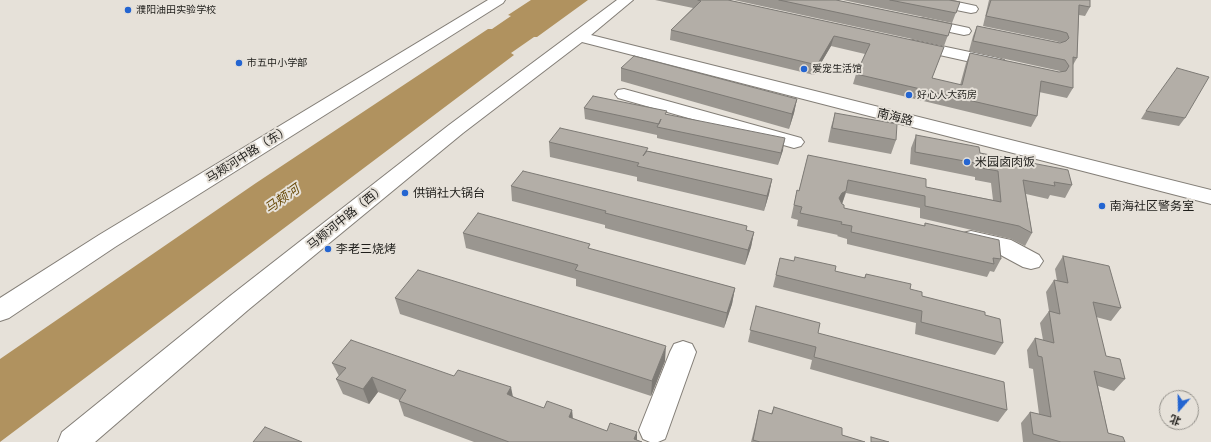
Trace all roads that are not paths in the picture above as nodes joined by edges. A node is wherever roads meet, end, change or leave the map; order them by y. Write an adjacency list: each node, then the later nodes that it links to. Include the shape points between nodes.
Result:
1 (498, 0): 15 (street, 马颊河中路（东）, via 107,241)
2 (626, 0): 7 (street, 马颊河中路（西）)
3 (927, 0): 4 (street)
4 (971, 9)
5 (909, 19): 6 (street)
6 (980, 31)
7 (579, 37): 12 (street, 南海路); 18 (street, 马颊河中路（西）, via 456,129 239,303)
8 (902, 42): 9 (street)
9 (1009, 66)
10 (624, 94): 11 (street)
11 (794, 142)
12 (1211, 197)
13 (951, 234): 14 (street, via 1003,246)
14 (1031, 261)
15 (0, 311)
16 (683, 352): 17 (street)
17 (654, 430)
18 (73, 442)

